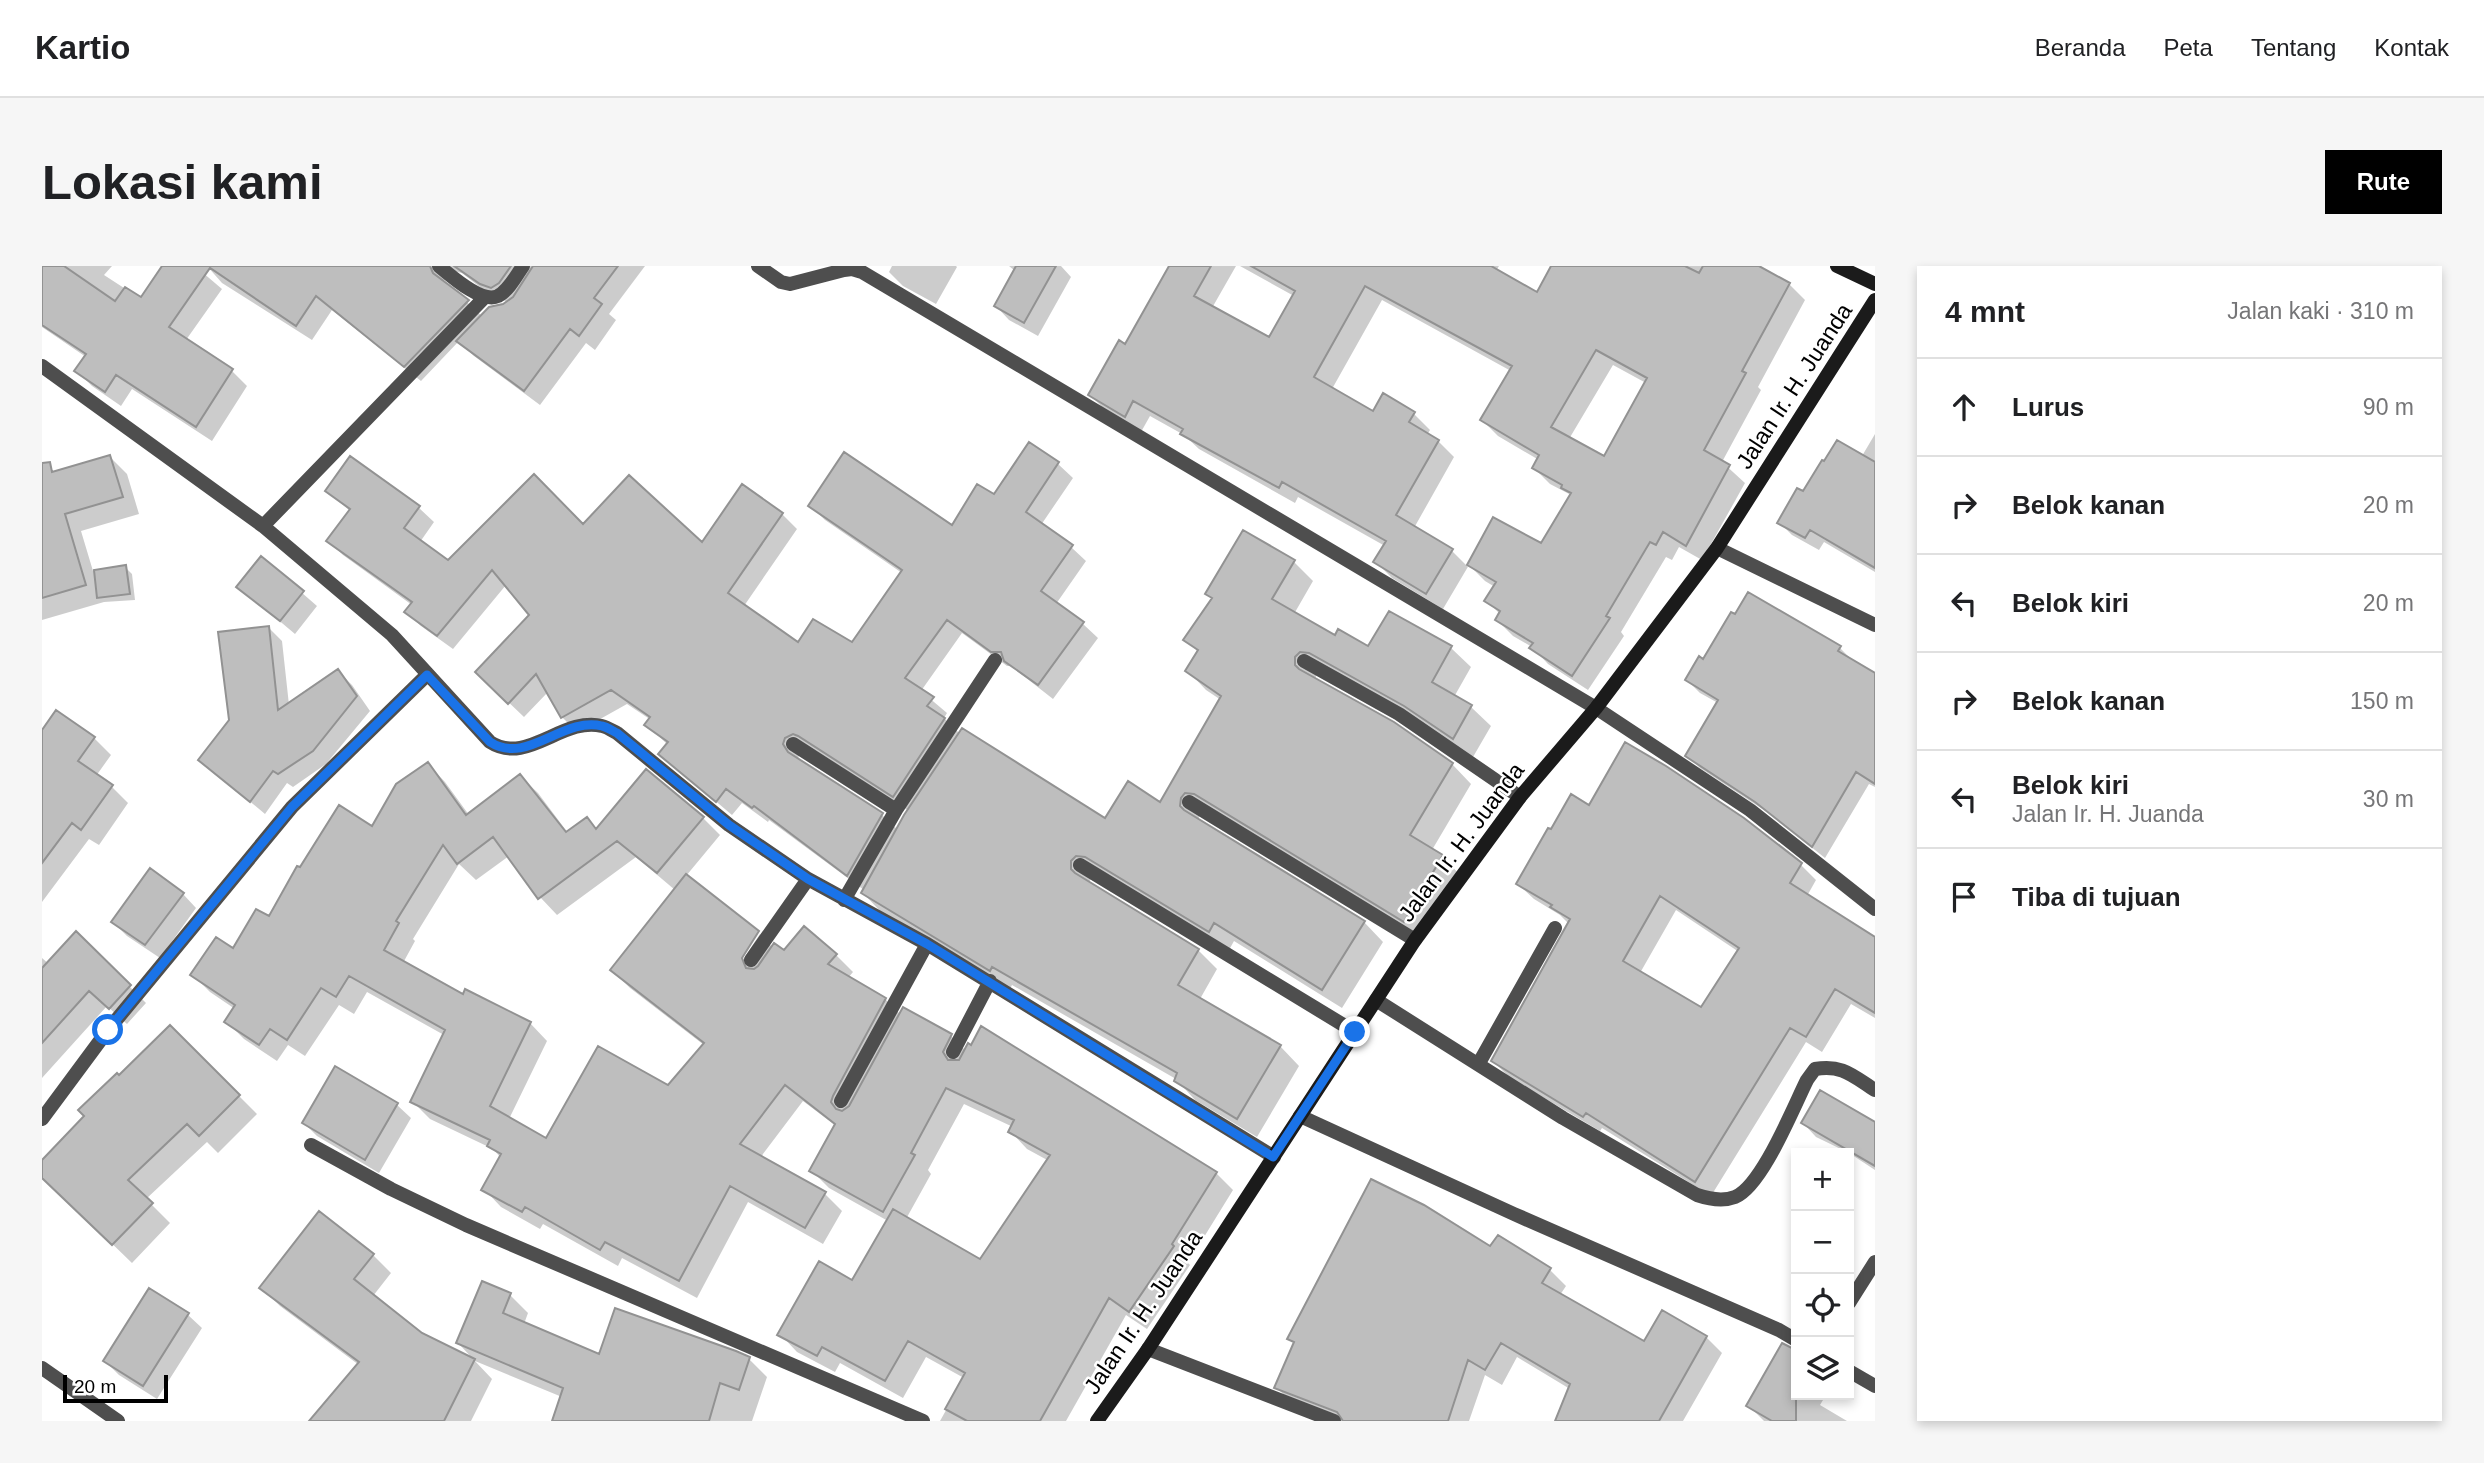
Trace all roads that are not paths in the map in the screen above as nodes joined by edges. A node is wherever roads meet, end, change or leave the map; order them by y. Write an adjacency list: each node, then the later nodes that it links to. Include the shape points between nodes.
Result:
1 (439, 266): 6 (street)
2 (523, 266): 6 (street, via 498,296)
3 (758, 266): 15 (street, via 790,284 844,270 862,272)
4 (1837, 266): 5 (main road, Jalan Ir. H. Juanda)
5 (1875, 284)
6 (485, 298): 9 (street)
7 (1875, 300): 10 (main road, Jalan Ir. H. Juanda)
8 (42, 366): 9 (street)
9 (263, 526): 14 (street, via 392,635)
10 (1717, 548): 11 (street); 15 (main road, Jalan Ir. H. Juanda)
11 (1875, 625)
12 (995, 660): 19 (street)
13 (1304, 661): 17 (street, via 1399,714)
14 (427, 675): 21 (street, via 501,749 515,750 588,725 617,733 729,825); 36 (street, via 292,807 108,1030)
15 (1596, 708): 17 (main road, Jalan Ir. H. Juanda); 23 (street, via 1749,810)
16 (793, 744): 19 (street)
17 (1520, 797): 25 (main road, Jalan Ir. H. Juanda)
18 (1189, 802): 25 (street)
19 (896, 810): 22 (street)
20 (1080, 865): 30 (street)
21 (808, 879): 22 (street); 27 (street)
22 (844, 900): 26 (street)
23 (1875, 909)
24 (1555, 928): 32 (street)
25 (1415, 940): 29 (main road, Jalan Ir. H. Juanda)
26 (927, 944): 28 (street); 34 (street)
27 (751, 960)
28 (990, 982): 31 (street); 38 (street)
29 (1376, 1000): 30 (main road, Jalan Ir. H. Juanda); 32 (street)
30 (1355, 1032): 35 (main road, Jalan Ir. H. Juanda)
31 (953, 1052)
32 (1479, 1063): 33 (street, via 1563,1118 1697,1195 1714,1200 1736,1196 1759,1175 1815,1069 1843,1069)
33 (1875, 1090)
34 (841, 1101)
35 (1300, 1116): 38 (main road, Jalan Ir. H. Juanda); 41 (street)
36 (42, 1119)
37 (311, 1145): 47 (street, via 466,1226)
38 (1273, 1157): 42 (main road, Jalan Ir. H. Juanda)
39 (1875, 1262): 40 (street)
40 (1854, 1295)
41 (1791, 1337)
42 (1148, 1349): 48 (main road, Jalan Ir. H. Juanda); 49 (street)
43 (42, 1368): 46 (street)
44 (1854, 1374): 45 (street)
45 (1875, 1386)
46 (118, 1421)
47 (923, 1421)
48 (1097, 1421)
49 (1334, 1421)

